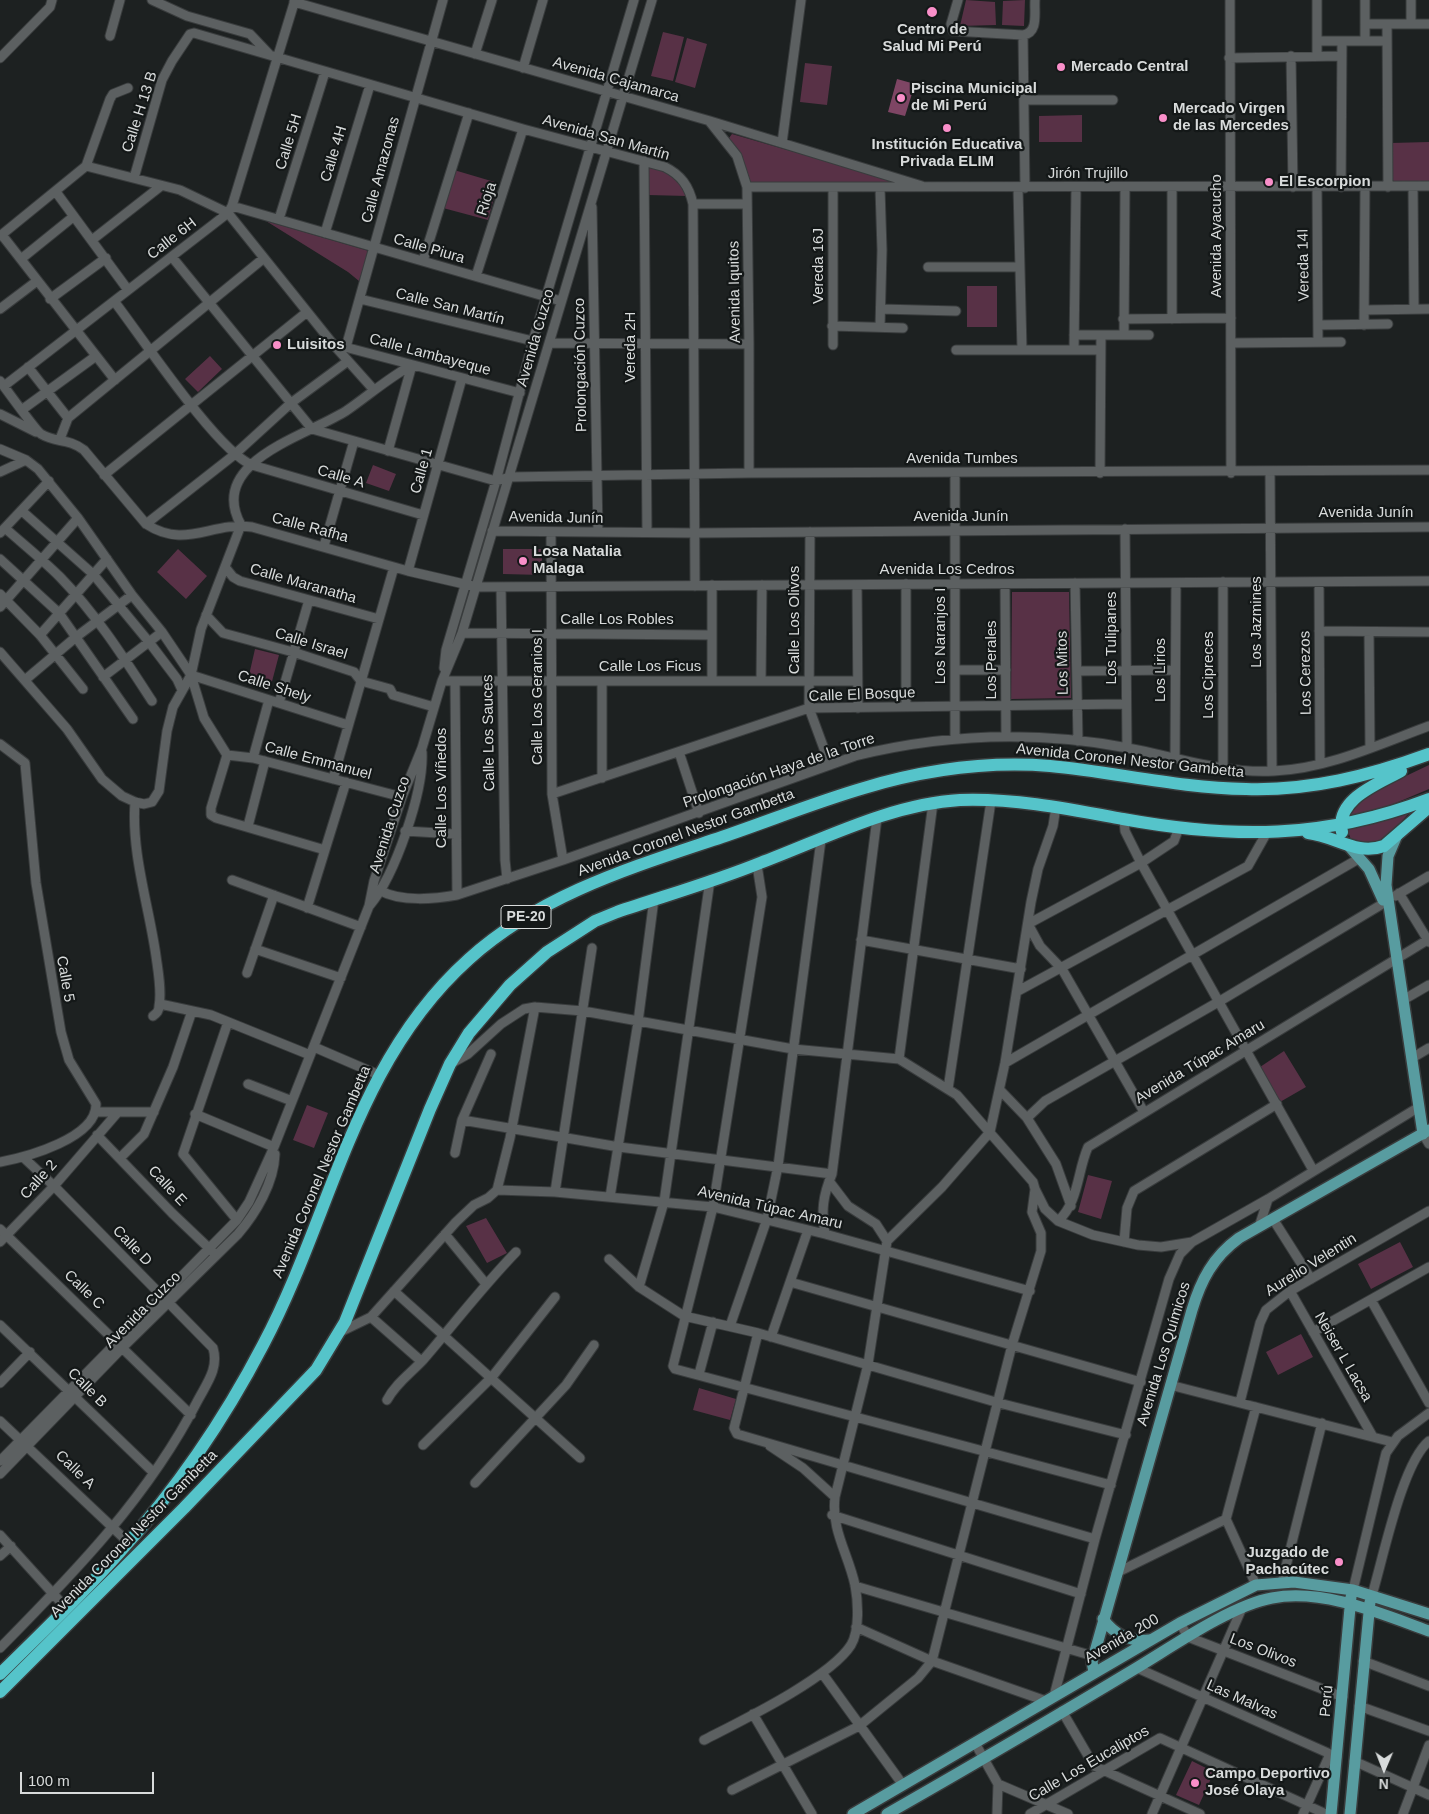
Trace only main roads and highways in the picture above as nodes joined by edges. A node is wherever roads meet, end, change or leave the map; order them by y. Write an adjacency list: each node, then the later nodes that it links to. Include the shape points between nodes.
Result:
1 (1429, 754): 4 (highway, via 1348,804); 20 (highway, Avenida Coronel Nestor Gambetta / PE-20, via 1380,772 1335,783 1281,789 1244,790 1013,764 942,769 868,786 622,871 544,906 490,942 454,974 410,1025 379,1075 298,1273 262,1349 189,1466 128,1542)
2 (1429, 799): 4 (highway, Avenida Coronel Nestor Gambetta / PE-20)
3 (1429, 807): 6 (highway)
4 (1340, 825): 5 (highway, Avenida Coronel Nestor Gambetta / PE-20); 7 (highway)
5 (1296, 832): 7 (highway, via 1331,838); 21 (highway, Avenida Coronel Nestor Gambetta / PE-20, via 1266,834 1179,828 1056,806 960,800 933,804 877,818 757,865 595,921 547,952 510,985 483,1016 450,1064 340,1332 316,1370)
6 (1398, 833): 7 (highway, via 1384,846 1375,849 1356,849); 8 (main road, via 1388,856)
7 (1348, 845): 8 (main road, via 1375,879)
8 (1386, 901): 9 (main road, via 1412,1058)
9 (1424, 1104): 10 (main road)
10 (1426, 1132): 16 (main road, Avenida Los Químicos, via 1259,1227 1225,1249 1208,1269 1198,1290)
11 (1352, 1590): 12 (main road, Avenida 200); 13 (main road, Perú); 18 (main road, Avenida 200, via 1282,1582 1256,1585)
12 (1372, 1595): 14 (main road); 15 (main road, Avenida 200)
13 (1350, 1604): 14 (main road); 23 (main road, via 1282,1596 1242,1608); 24 (main road, Perú, via 1333,1755)
14 (1368, 1609): 17 (main road); 25 (main road)
15 (1429, 1614)
16 (1103, 1619): 18 (main road, via 1118,1635 1128,1639); 19 (main road, Avenida Los Químicos, via 1093,1656)
17 (1429, 1631)
18 (1153, 1639): 19 (main road, Avenida 200)
19 (1094, 1672): 22 (main road, Avenida 200)
20 (0, 1674)
21 (0, 1692)
22 (853, 1814)
23 (887, 1814)
24 (1331, 1814)
25 (1350, 1814)

